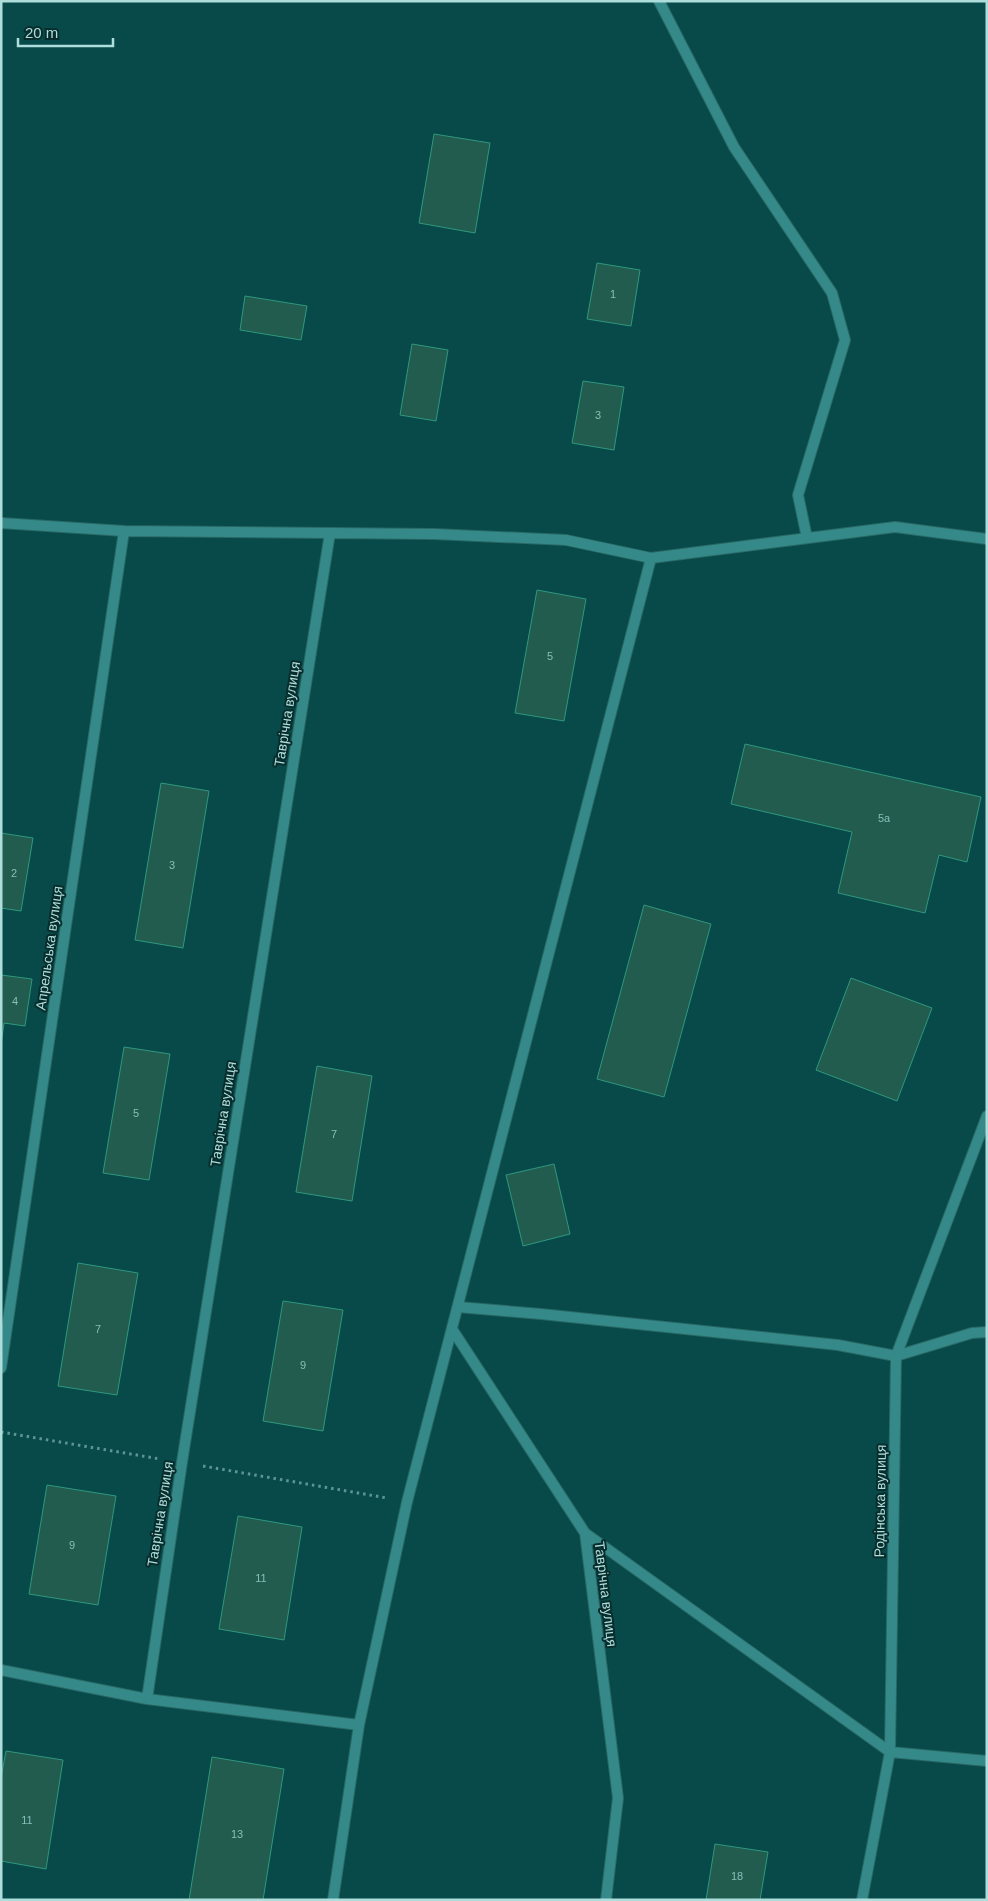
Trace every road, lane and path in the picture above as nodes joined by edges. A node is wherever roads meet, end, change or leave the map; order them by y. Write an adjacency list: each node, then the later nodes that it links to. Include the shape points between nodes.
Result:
1 (659, 1): 5 (street, via 734,146 835,302 845,340 798,495)
2 (1, 523): 3 (street)
3 (124, 532): 4 (street); 13 (street, Апрельська вулиця)
4 (330, 533): 7 (street, via 566,540); 16 (street, Таврічна вулиця)
5 (806, 538): 6 (street, via 895,527); 7 (street)
6 (987, 539)
7 (651, 558): 9 (street)
8 (987, 1116): 12 (street, Родінська вулиця)
9 (458, 1307): 10 (street); 12 (street, via 838,1345)
10 (452, 1329): 14 (street, Таврічна вулиця); 17 (street, via 407,1502)
11 (987, 1332): 12 (street, via 972,1333)
12 (896, 1356): 18 (street, Родінська вулиця)
13 (1, 1368)
14 (585, 1533): 18 (street); 21 (street, Таврічна вулиця, via 618,1798)
15 (1, 1670): 16 (street)
16 (147, 1699): 17 (street)
17 (359, 1725): 20 (street)
18 (890, 1752): 19 (street); 22 (street, Родінська вулиця)
19 (987, 1761)
20 (333, 1900)
21 (606, 1900)
22 (862, 1900)

